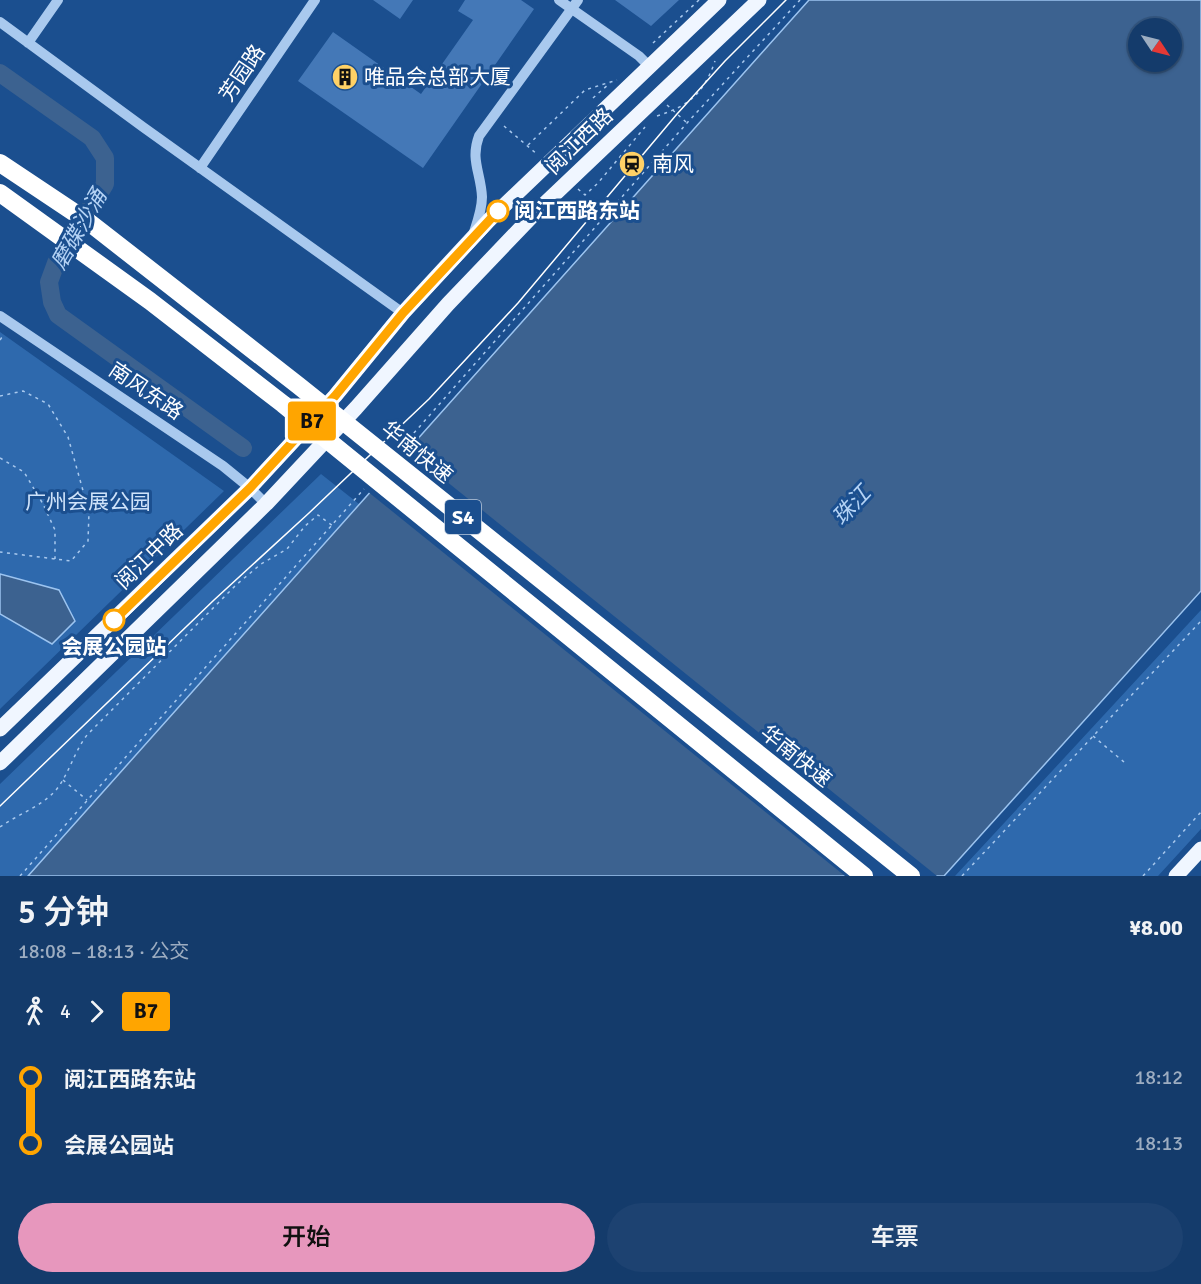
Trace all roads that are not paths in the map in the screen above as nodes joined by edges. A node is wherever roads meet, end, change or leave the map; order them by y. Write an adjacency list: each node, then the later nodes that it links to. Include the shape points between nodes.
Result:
1 (58, 0): 8 (street)
2 (315, 0): 11 (street, 芳园路)
3 (559, 0): 6 (street)
4 (719, 0): 9 (main road, 阅江西路)
5 (759, 0): 17 (main road, 阅江西路, via 536,212)
6 (575, 4): 9 (street); 13 (street, via 479,136 474,158 482,198)
7 (1, 22): 8 (street)
8 (28, 43): 11 (street)
9 (649, 66): 13 (main road, 阅江西路)
10 (4, 166): 22 (highway, 华南快速 / S4, via 90,223 281,372)
11 (200, 168): 14 (street)
12 (0, 192): 21 (highway, S4, via 283,404)
13 (472, 237): 14 (main road, 阅江西路)
14 (403, 313): 16 (main road, 阅江西路, via 335,396)
15 (0, 316): 16 (street, 南风东路)
16 (250, 488): 17 (street, 南风东路); 18 (main road, 阅江中路)
17 (266, 504): 19 (main road)
18 (0, 729)
19 (0, 763)
20 (1201, 849): 23 (main road)
21 (864, 876)
22 (911, 876)
23 (1176, 876)

